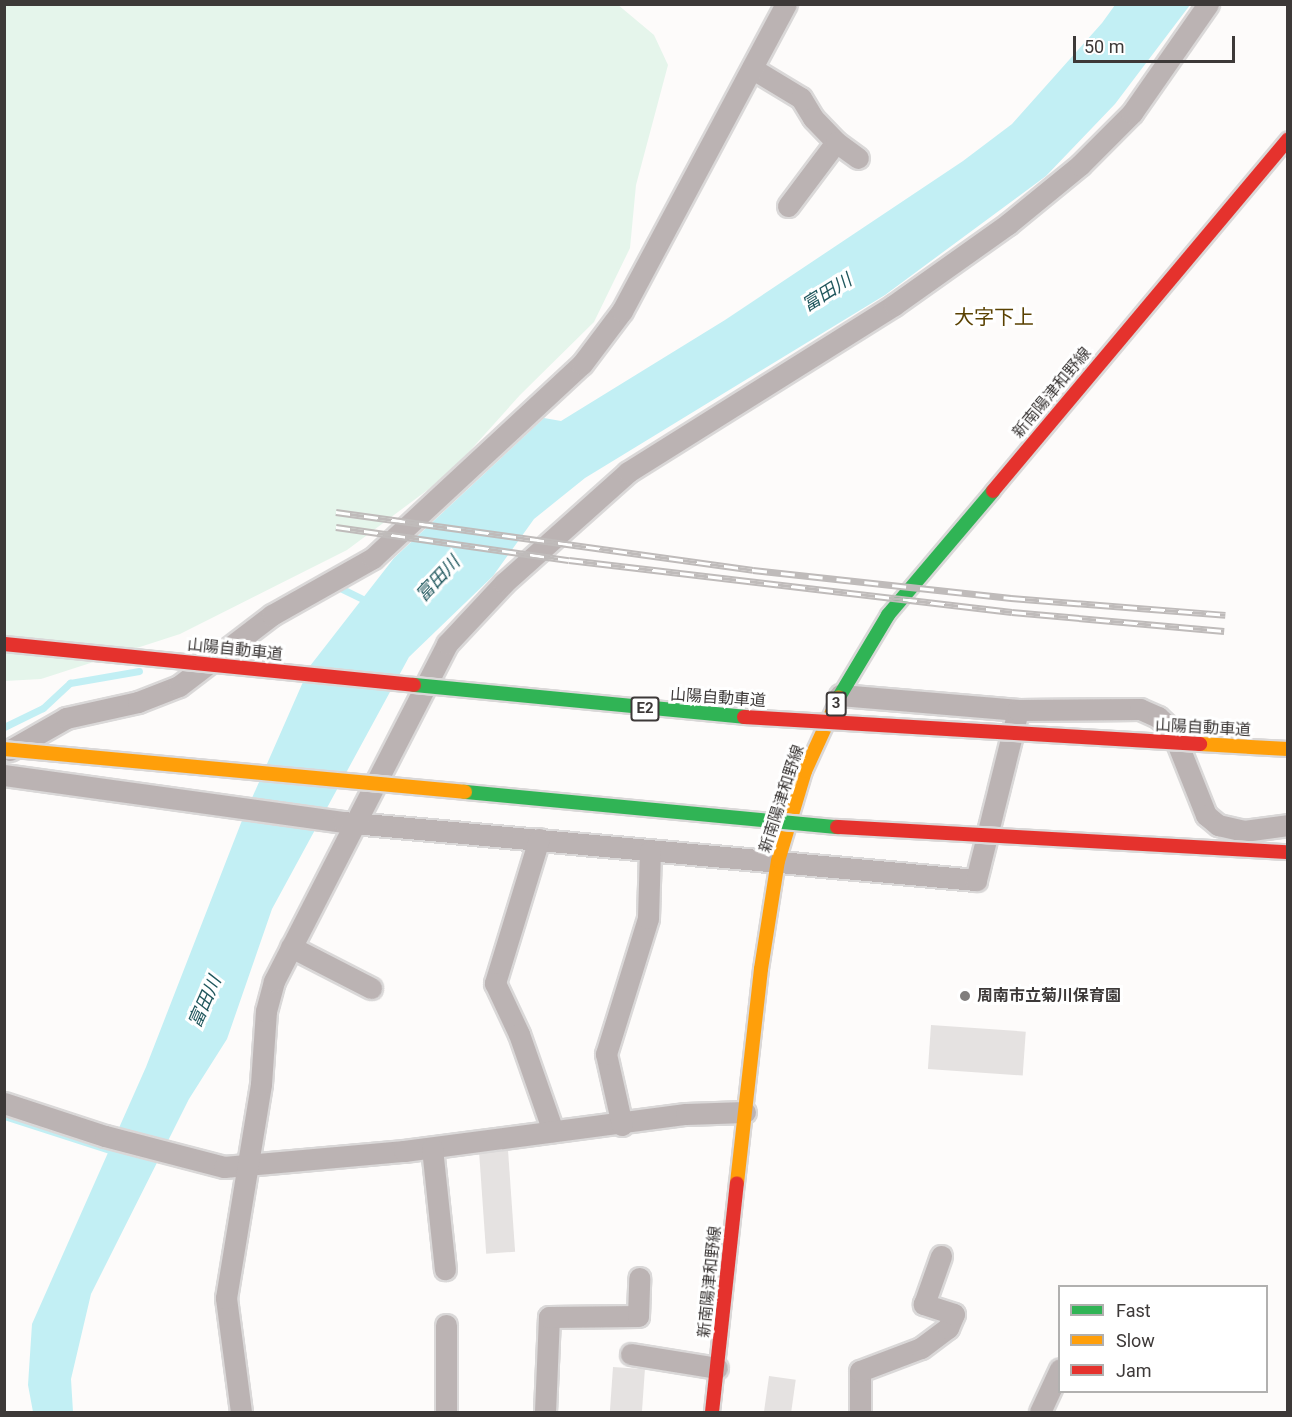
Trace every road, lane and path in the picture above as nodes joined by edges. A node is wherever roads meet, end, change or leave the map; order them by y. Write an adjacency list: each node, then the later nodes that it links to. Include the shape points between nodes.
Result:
1 (786, 4): 3 (street)
2 (1208, 4): 15 (street, via 1132,113 1080,165 1008,224 894,305 628,472 504,583 447,644)
3 (753, 69): 5 (street, via 801,98 813,118); 13 (street, via 628,301 589,355 398,539 373,558 272,615 179,686 138,702 66,718)
4 (1287, 140): 9 (main road, 新南陽津和野線 / 3, via 888,615)
5 (836, 142): 6 (street); 7 (street)
6 (858, 158)
7 (788, 206)
8 (4, 644): 12 (main road, 山陽自動車道 / E2, bridge, via 700,714)
9 (840, 695): 10 (street); 20 (main road, 新南陽津和野線 / 3, via 805,771)
10 (1018, 710): 16 (street, via 1140,709 1158,717 1172,730 1206,815 1218,825 1244,831); 20 (street, via 976,880)
11 (4, 749): 19 (main road, bridge, via 845,828)
12 (1287, 749)
13 (4, 754)
14 (4, 775): 15 (street)
15 (350, 823): 17 (street); 21 (street)
16 (1287, 825)
17 (539, 839): 18 (street); 26 (street, via 495,983 519,1034)
18 (650, 851): 20 (street); 25 (street, via 648,918 606,1054)
19 (1287, 852)
20 (778, 861): 24 (main road, 新南陽津和野線 / 3)
21 (291, 947): 22 (street); 28 (street, via 274,981 266,1011 261,1084)
22 (371, 988)
23 (4, 1103): 28 (street, via 178,1156 224,1167)
24 (745, 1112): 25 (street, via 686,1114); 34 (main road, 新南陽津和野線 / 3)
25 (622, 1125): 26 (street)
26 (553, 1131): 27 (street)
27 (432, 1148): 28 (street); 30 (street)
28 (248, 1167): 36 (street, via 226,1298)
29 (941, 1256): 40 (street, via 924,1304 954,1314 948,1328 921,1348 860,1371)
30 (445, 1269)
31 (639, 1278): 38 (street, via 638,1316 549,1317)
32 (446, 1325): 37 (street)
33 (631, 1354): 34 (street)
34 (717, 1368): 39 (main road, 新南陽津和野線 / 3)
35 (1058, 1372): 41 (street)
36 (241, 1413)
37 (446, 1413)
38 (545, 1413)
39 (712, 1413)
40 (860, 1413)
41 (1040, 1413)

